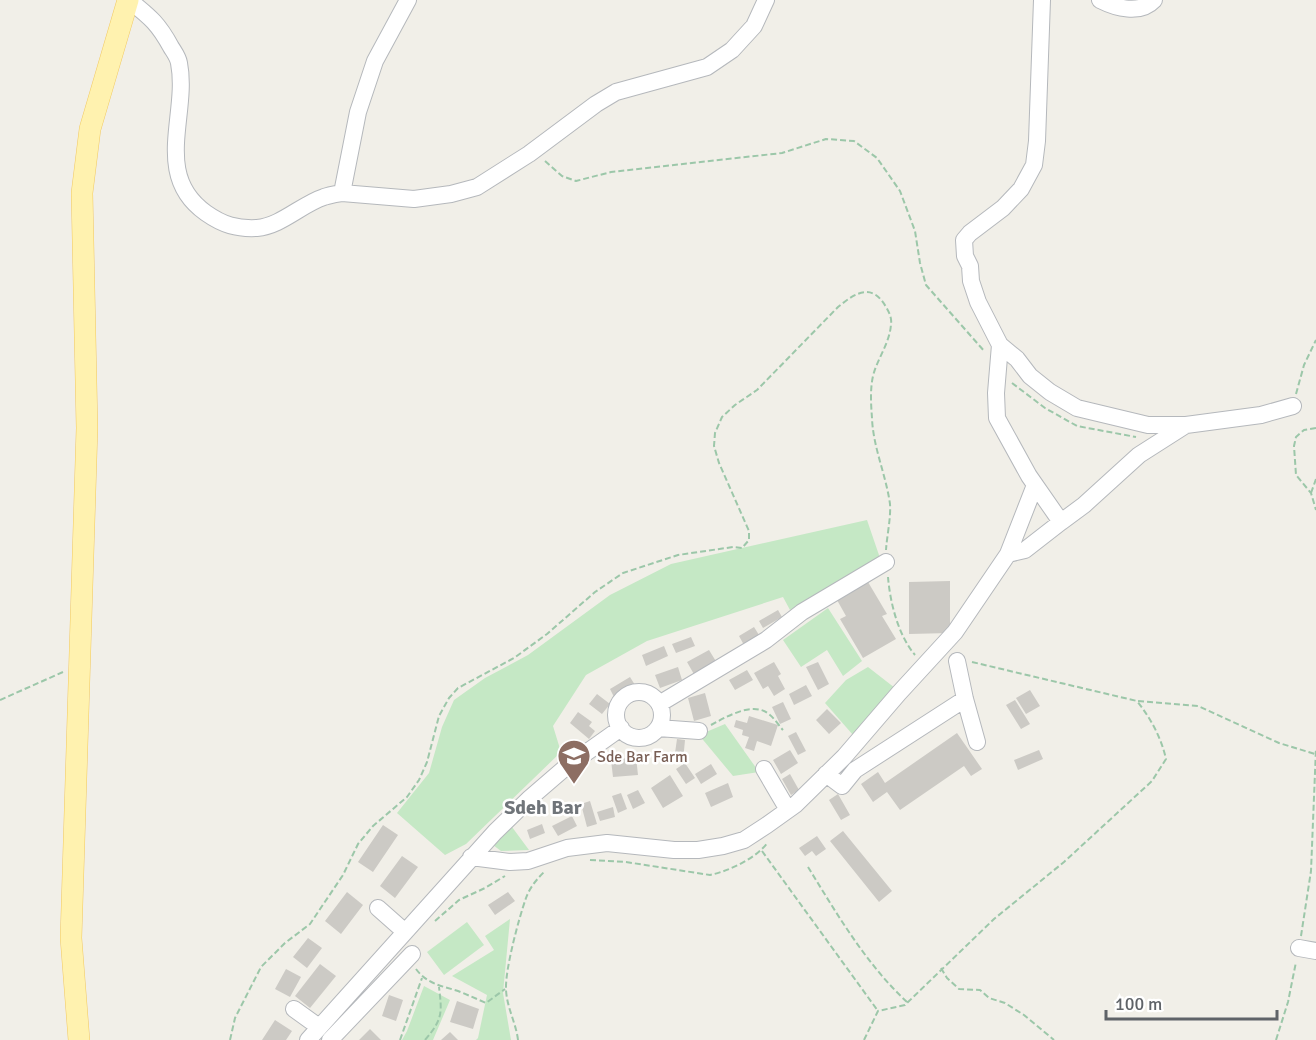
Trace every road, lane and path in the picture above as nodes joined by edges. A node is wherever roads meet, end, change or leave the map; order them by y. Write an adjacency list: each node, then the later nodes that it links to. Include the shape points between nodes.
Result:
1 (128, 0): 8 (street, via 156,22 179,60 176,166 183,188 199,208 232,227 260,228 323,197); 24 (main road, via 90,129 82,193 87,428)
2 (408, 0): 8 (street, via 375,61 358,112)
3 (766, 0): 7 (street, via 753,26 732,50 707,67 616,92)
4 (1042, 0): 10 (street, via 1034,165 1021,189 964,240 978,302)
5 (1100, 0): 6 (street, via 1141,8)
6 (1154, 0)
7 (535, 150): 8 (street, via 477,187 451,194 414,199); 11 (path, via 562,176 576,181 611,172 782,153 826,139 854,141 877,158 900,190 915,231 926,285 978,341)
8 (342, 193)
9 (1316, 340): 12 (path, via 1304,365)
10 (1000, 345): 11 (street); 13 (street, via 1030,376 1077,408 1148,425)
11 (998, 370): 15 (path, via 1045,408 1077,426 1134,438); 17 (street, via 997,418)
12 (1293, 406): 13 (street)
13 (1186, 425): 20 (street, via 1139,455)
14 (1316, 428): 18 (path, via 1304,430 1296,437 1294,446 1296,475)
15 (1144, 436)
16 (1316, 479): 18 (path)
17 (1035, 485): 20 (street); 21 (street)
18 (1311, 493): 19 (path)
19 (1316, 510)
20 (1061, 522): 21 (street, via 1025,550)
21 (1008, 554): 25 (street, via 955,632)
22 (886, 562): 25 (path, via 890,599 910,649); 29 (street); 64 (path, via 890,506 872,421 872,386 892,323 883,300 874,293 862,292 838,307 757,390 722,417 714,446 749,531 749,540 742,548 678,555 623,573 514,658 458,688 439,716 419,780 407,797 358,844 343,875 310,924 261,967 235,1018)
23 (957, 661): 26 (street); 28 (path)
24 (81, 663): 27 (path); 63 (main road, via 71,938)
25 (924, 666): 38 (street)
26 (964, 699): 34 (street); 38 (street, via 855,770 842,786)
27 (0, 700)
28 (1137, 701): 36 (path, via 1198,706 1279,743); 53 (path, via 1149,717 1166,759 1152,781)
29 (659, 704): 30 (street, via 648,693 627,695 617,708); 31 (street, via 662,713)
30 (621, 728): 31 (street, via 638,738); 42 (street, via 566,767)
31 (658, 728): 33 (street)
32 (783, 730): 33 (path, via 769,713 755,709)
33 (699, 731)
34 (977, 742)
35 (1316, 748): 36 (path)
36 (1315, 754): 50 (path, via 1311,871)
37 (764, 769): 39 (street)
38 (826, 774): 39 (street)
39 (788, 810): 40 (street)
40 (767, 825): 41 (path, via 770,839); 44 (street, via 744,840 698,850 587,844 528,861)
41 (762, 851): 43 (path, via 710,875); 60 (path)
42 (471, 857): 44 (street); 49 (street)
43 (587, 860)
44 (510, 862): 48 (path, via 505,876 459,900)
45 (808, 867): 58 (path, via 847,929)
46 (545, 871): 56 (path, via 526,897)
47 (378, 908): 49 (street)
48 (435, 921)
49 (404, 931): 57 (street)
50 (1299, 948): 51 (street); 71 (path)
51 (1316, 951)
52 (412, 954): 54 (path); 61 (street)
53 (941, 968): 58 (path); 70 (path, via 959,988 980,990 1024,1015)
54 (422, 978): 55 (path); 66 (path)
55 (439, 987): 56 (path, via 486,1002); 67 (path, via 442,1011)
56 (506, 988): 68 (path)
57 (340, 1002): 61 (street); 62 (street)
58 (908, 1002): 60 (path)
59 (294, 1009): 62 (street)
60 (878, 1011): 69 (path)
61 (352, 1016): 65 (street)
62 (313, 1034)
63 (79, 1040)
64 (230, 1040)
65 (330, 1040)
66 (400, 1040)
67 (425, 1040)
68 (518, 1040)
69 (864, 1040)
70 (1054, 1040)
71 (1276, 1040)

